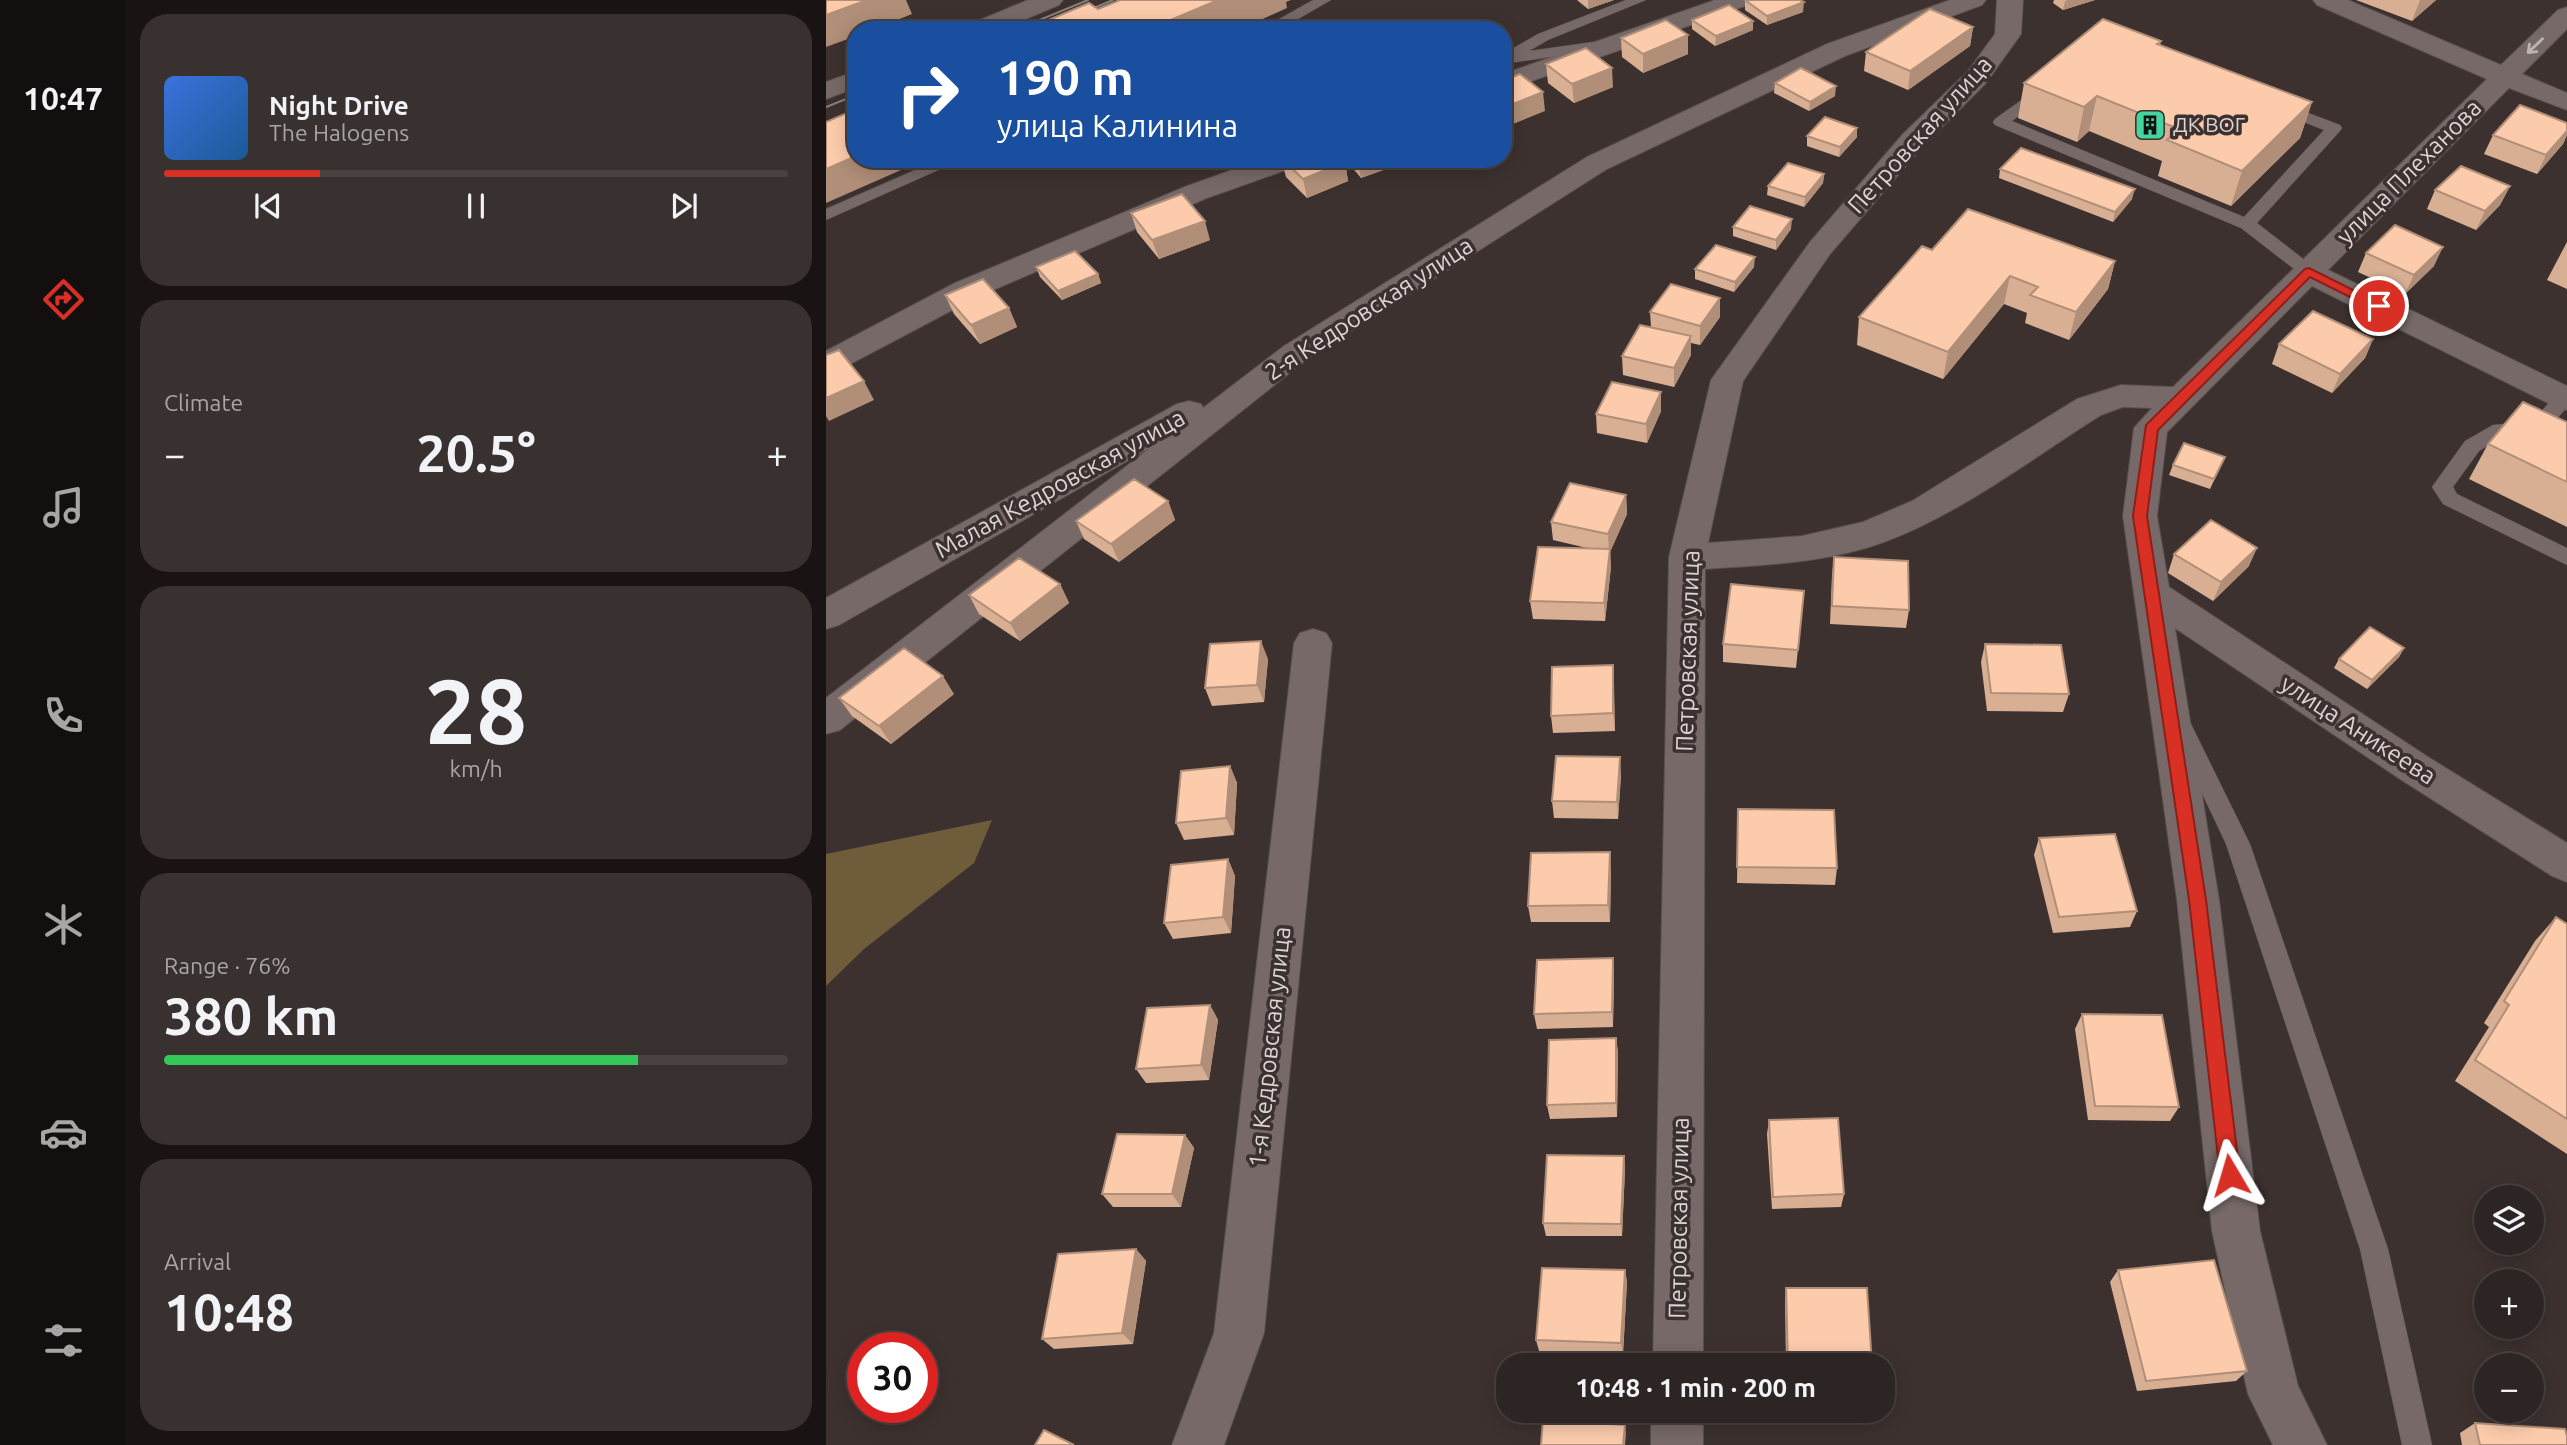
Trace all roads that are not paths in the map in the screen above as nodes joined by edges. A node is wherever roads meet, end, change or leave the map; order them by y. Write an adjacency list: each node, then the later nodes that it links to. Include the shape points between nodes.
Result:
1 (1050, 0): 9 (street)
2 (1324, 0): 10 (lane)
3 (1639, 0): 12 (lane, via 1543,37)
4 (1739, 0): 11 (street)
5 (1973, 0): 26 (street, 2-я Кедровская улица, via 1836,50 1597,163)
6 (2010, 0): 30 (street, Петровская улица, via 2008,34 1977,77 1913,139 1820,248 1727,380)
7 (2326, 0): 15 (street, via 2449,50)
8 (2567, 15): 15 (street, улица Плеханова, one-way to 15)
9 (999, 21)
10 (1284, 21)
11 (1610, 45): 13 (lane); 16 (street)
12 (1512, 55)
13 (1512, 59)
14 (2062, 75): 24 (lane, via 2001,122)
15 (2503, 78): 20 (street); 25 (street, улица Плеханова)
16 (1512, 80)
17 (847, 83): 18 (street)
18 (826, 91)
19 (2259, 100): 24 (lane, via 2334,128)
20 (2567, 103)
21 (934, 168): 23 (lane)
22 (1265, 168): 27 (street, via 966,290)
23 (826, 215)
24 (2247, 224): 25 (lane)
25 (2309, 272): 28 (street, улица Плеханова); 29 (street)
26 (1295, 354): 33 (street, Малая Кедровская улица); 36 (street, 2-я Кедровская улица)
27 (826, 364)
28 (2181, 398): 30 (street, via 2122,396 2089,407 1924,510 1871,533 1802,549); 32 (street, улица Плеханова, via 2151,428 2140,516)
29 (2566, 398): 31 (lane, via 2539,427 2500,430 2472,446 2442,487 2450,499)
30 (1687, 557): 38 (street, Петровская улица)
31 (2567, 557)
32 (2151, 593): 35 (street, улица Плеханова); 37 (street, улица Аникеева)
33 (826, 615)
34 (1313, 643): 40 (street, 1-я Кедровская улица, via 1239,1333)
35 (2167, 699): 42 (street, улица Плеханова, via 2198,900 2236,1231 2274,1394); 43 (lane, via 2238,844 2374,1248)
36 (826, 719)
37 (2567, 864)
38 (1678, 1353)
39 (1677, 1423): 41 (street)
40 (1198, 1445)
41 (1677, 1445)
42 (2301, 1445)
43 (2417, 1445)

